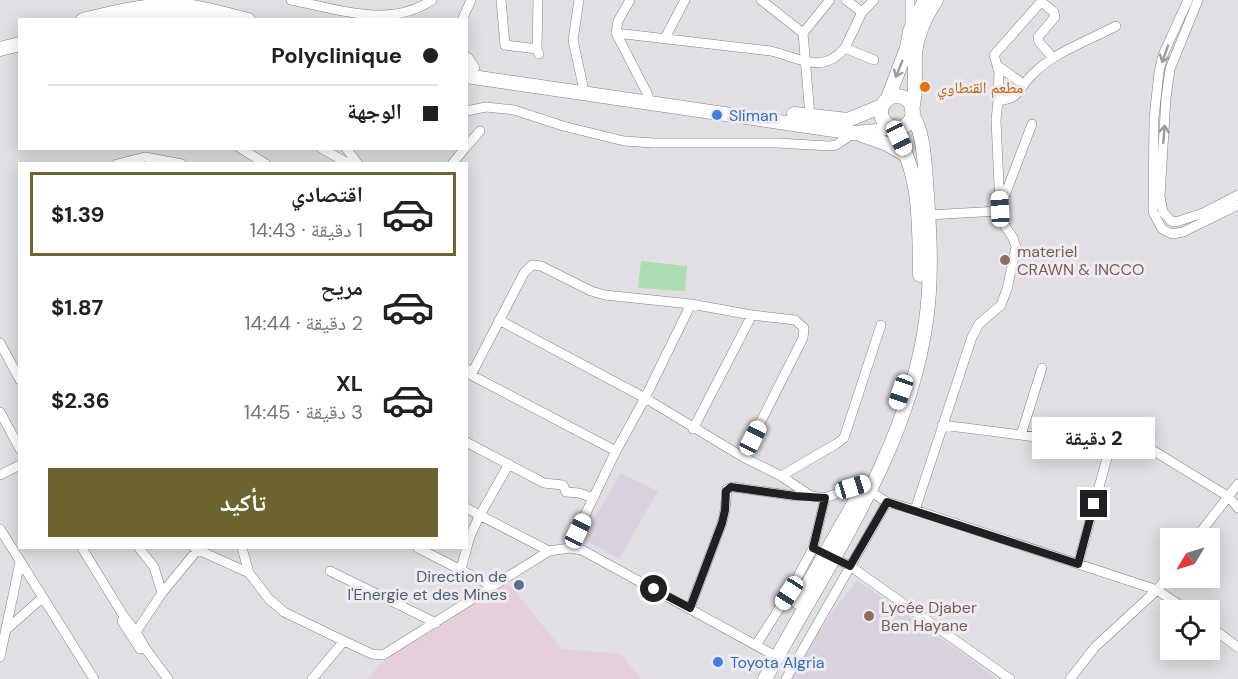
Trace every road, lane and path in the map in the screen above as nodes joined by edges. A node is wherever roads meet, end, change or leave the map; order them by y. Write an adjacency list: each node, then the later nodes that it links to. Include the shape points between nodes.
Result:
1 (291, 0): 2 (street, via 367,15 408,12)
2 (432, 0)
3 (471, 0): 23 (street)
4 (501, 0): 5 (street, via 505,45 538,51)
5 (538, 0)
6 (579, 0): 40 (street, via 573,40)
7 (630, 0): 25 (street)
8 (685, 0): 29 (street)
9 (760, 0): 26 (street)
10 (830, 0): 26 (street)
11 (846, 0): 18 (street)
12 (874, 0): 18 (street)
13 (910, 0): 28 (street)
14 (925, 0): 28 (highway)
15 (936, 0): 28 (highway)
16 (1188, 0): 62 (street, one-way to 62, via 1159,72 1154,118 1153,212 1162,229 1172,234)
17 (1198, 0): 61 (street, one-way to 17, via 1176,222 1167,217 1162,206 1170,69)
18 (862, 12): 32 (street)
19 (91, 18): 22 (highway, via 132,8 169,6 206,9)
20 (148, 18): 21 (highway)
21 (194, 18)
22 (241, 18)
23 (463, 18)
24 (1116, 26): 34 (street)
25 (616, 33): 29 (street); 41 (street)
26 (803, 33): 36 (street)
27 (18, 35): 30 (highway)
28 (914, 36): 42 (highway, one-way to 42); 45 (highway, via 916,97)
29 (665, 38): 36 (street, via 771,51)
30 (0, 39)
31 (18, 44): 33 (highway)
32 (845, 48): 35 (street); 36 (street, via 831,61)
33 (0, 49)
34 (1053, 58): 37 (street, via 1038,37 1055,17 1054,12 1040,3 994,55); 39 (street)
35 (874, 60)
36 (806, 62): 46 (street)
37 (998, 66): 39 (street); 43 (street)
38 (468, 68): 40 (highway); 50 (highway)
39 (1023, 84): 43 (street, via 1018,96)
40 (583, 86): 41 (highway)
41 (648, 95): 46 (highway)
42 (885, 102): 45 (highway, via 902,97 910,103); 46 (highway, via 848,120); 48 (highway, via 882,117)
43 (998, 102): 63 (street)
44 (468, 111): 50 (street, via 486,107 514,110 601,136 653,143 829,146)
45 (912, 113): 48 (highway, via 904,126); 64 (highway, via 923,152)
46 (810, 116)
47 (1032, 124): 63 (street)
48 (890, 126): 50 (highway); 55 (highway)
49 (480, 131): 51 (street)
50 (854, 133): 55 (highway)
51 (468, 146)
52 (243, 150): 58 (street)
53 (324, 150): 59 (street)
54 (464, 150): 60 (street)
55 (906, 155): 90 (highway, via 916,186 920,306 901,392)
56 (125, 162): 57 (street, via 145,157)
57 (171, 162)
58 (263, 162)
59 (346, 162)
60 (454, 162)
61 (1238, 195)
62 (1238, 205)
63 (1000, 210): 64 (street); 76 (street, via 1001,220 1016,247 1007,289 1000,305 972,337)
64 (928, 215): 90 (highway, via 930,287 926,323 904,406)
65 (691, 304): 66 (street); 67 (street, via 605,295 532,265); 73 (street)
66 (752, 315): 77 (street); 84 (street, via 795,320 805,333)
67 (499, 320): 71 (street); 73 (street)
68 (881, 325): 88 (street, via 844,438)
69 (0, 343): 72 (street)
70 (1042, 368): 78 (street)
71 (469, 372): 82 (street)
72 (18, 376)
73 (645, 398): 77 (street); 82 (street)
74 (0, 412): 81 (street)
75 (0, 423): 83 (street)
76 (942, 425): 78 (street); 98 (street)
77 (693, 429): 84 (street)
78 (1021, 435): 80 (street)
79 (468, 443): 85 (street)
80 (1111, 443): 92 (street, via 1149,448); 115 (street)
81 (18, 445)
82 (616, 451): 93 (street)
83 (18, 453)
84 (743, 458): 88 (street)
85 (509, 464): 93 (street, via 544,483 563,485 566,492); 99 (street)
86 (18, 466): 87 (street)
87 (0, 475)
88 (781, 476): 91 (street)
89 (1238, 484): 92 (street)
90 (868, 487): 94 (street); 95 (street); 113 (highway)
91 (811, 496): 94 (street); 126 (street, via 727,489 722,523)
92 (1229, 497): 96 (street); 100 (street)
93 (593, 498): 103 (street)
94 (825, 498): 113 (street)
95 (887, 502): 98 (street); 116 (street)
96 (1238, 508)
97 (468, 509): 99 (street)
98 (915, 510): 115 (street)
99 (480, 515): 102 (street); 112 (street)
100 (1204, 528)
101 (0, 530): 114 (street)
102 (468, 543)
103 (569, 548): 112 (street); 126 (street, via 582,550)
104 (77, 549): 137 (street)
105 (83, 549): 129 (street)
106 (140, 549): 123 (street, via 154,567)
107 (196, 549): 123 (street)
108 (199, 549): 119 (street)
109 (242, 549): 119 (street)
110 (420, 549): 117 (street)
111 (466, 549): 117 (street)
112 (549, 551): 120 (street)
113 (824, 553): 116 (street); 132 (street, via 789,593); 134 (highway); 141 (highway)
114 (20, 562): 124 (street); 128 (street)
115 (1078, 564): 122 (street)
116 (850, 566): 142 (street); 143 (street)
117 (461, 569): 120 (street)
118 (330, 571): 127 (street)
119 (249, 573): 131 (street, via 276,607)
120 (492, 586): 127 (street)
121 (1160, 586): 122 (street)
122 (1157, 590): 125 (street); 144 (street, via 1095,647)
123 (162, 593): 129 (street)
124 (42, 598): 128 (street); 136 (street)
125 (1172, 600)
126 (690, 608): 132 (street)
127 (436, 623): 131 (street, via 383,655)
128 (7, 629): 135 (street)
129 (136, 632): 138 (street)
130 (1220, 634): 133 (street)
131 (345, 641): 139 (street)
132 (756, 645): 134 (street)
133 (1238, 646)
134 (770, 653): 140 (highway)
135 (0, 657)
136 (94, 679)
137 (162, 679)
138 (168, 679)
139 (312, 679)
140 (754, 679)
141 (765, 679)
142 (786, 679)
143 (1010, 679)
144 (1070, 679)

